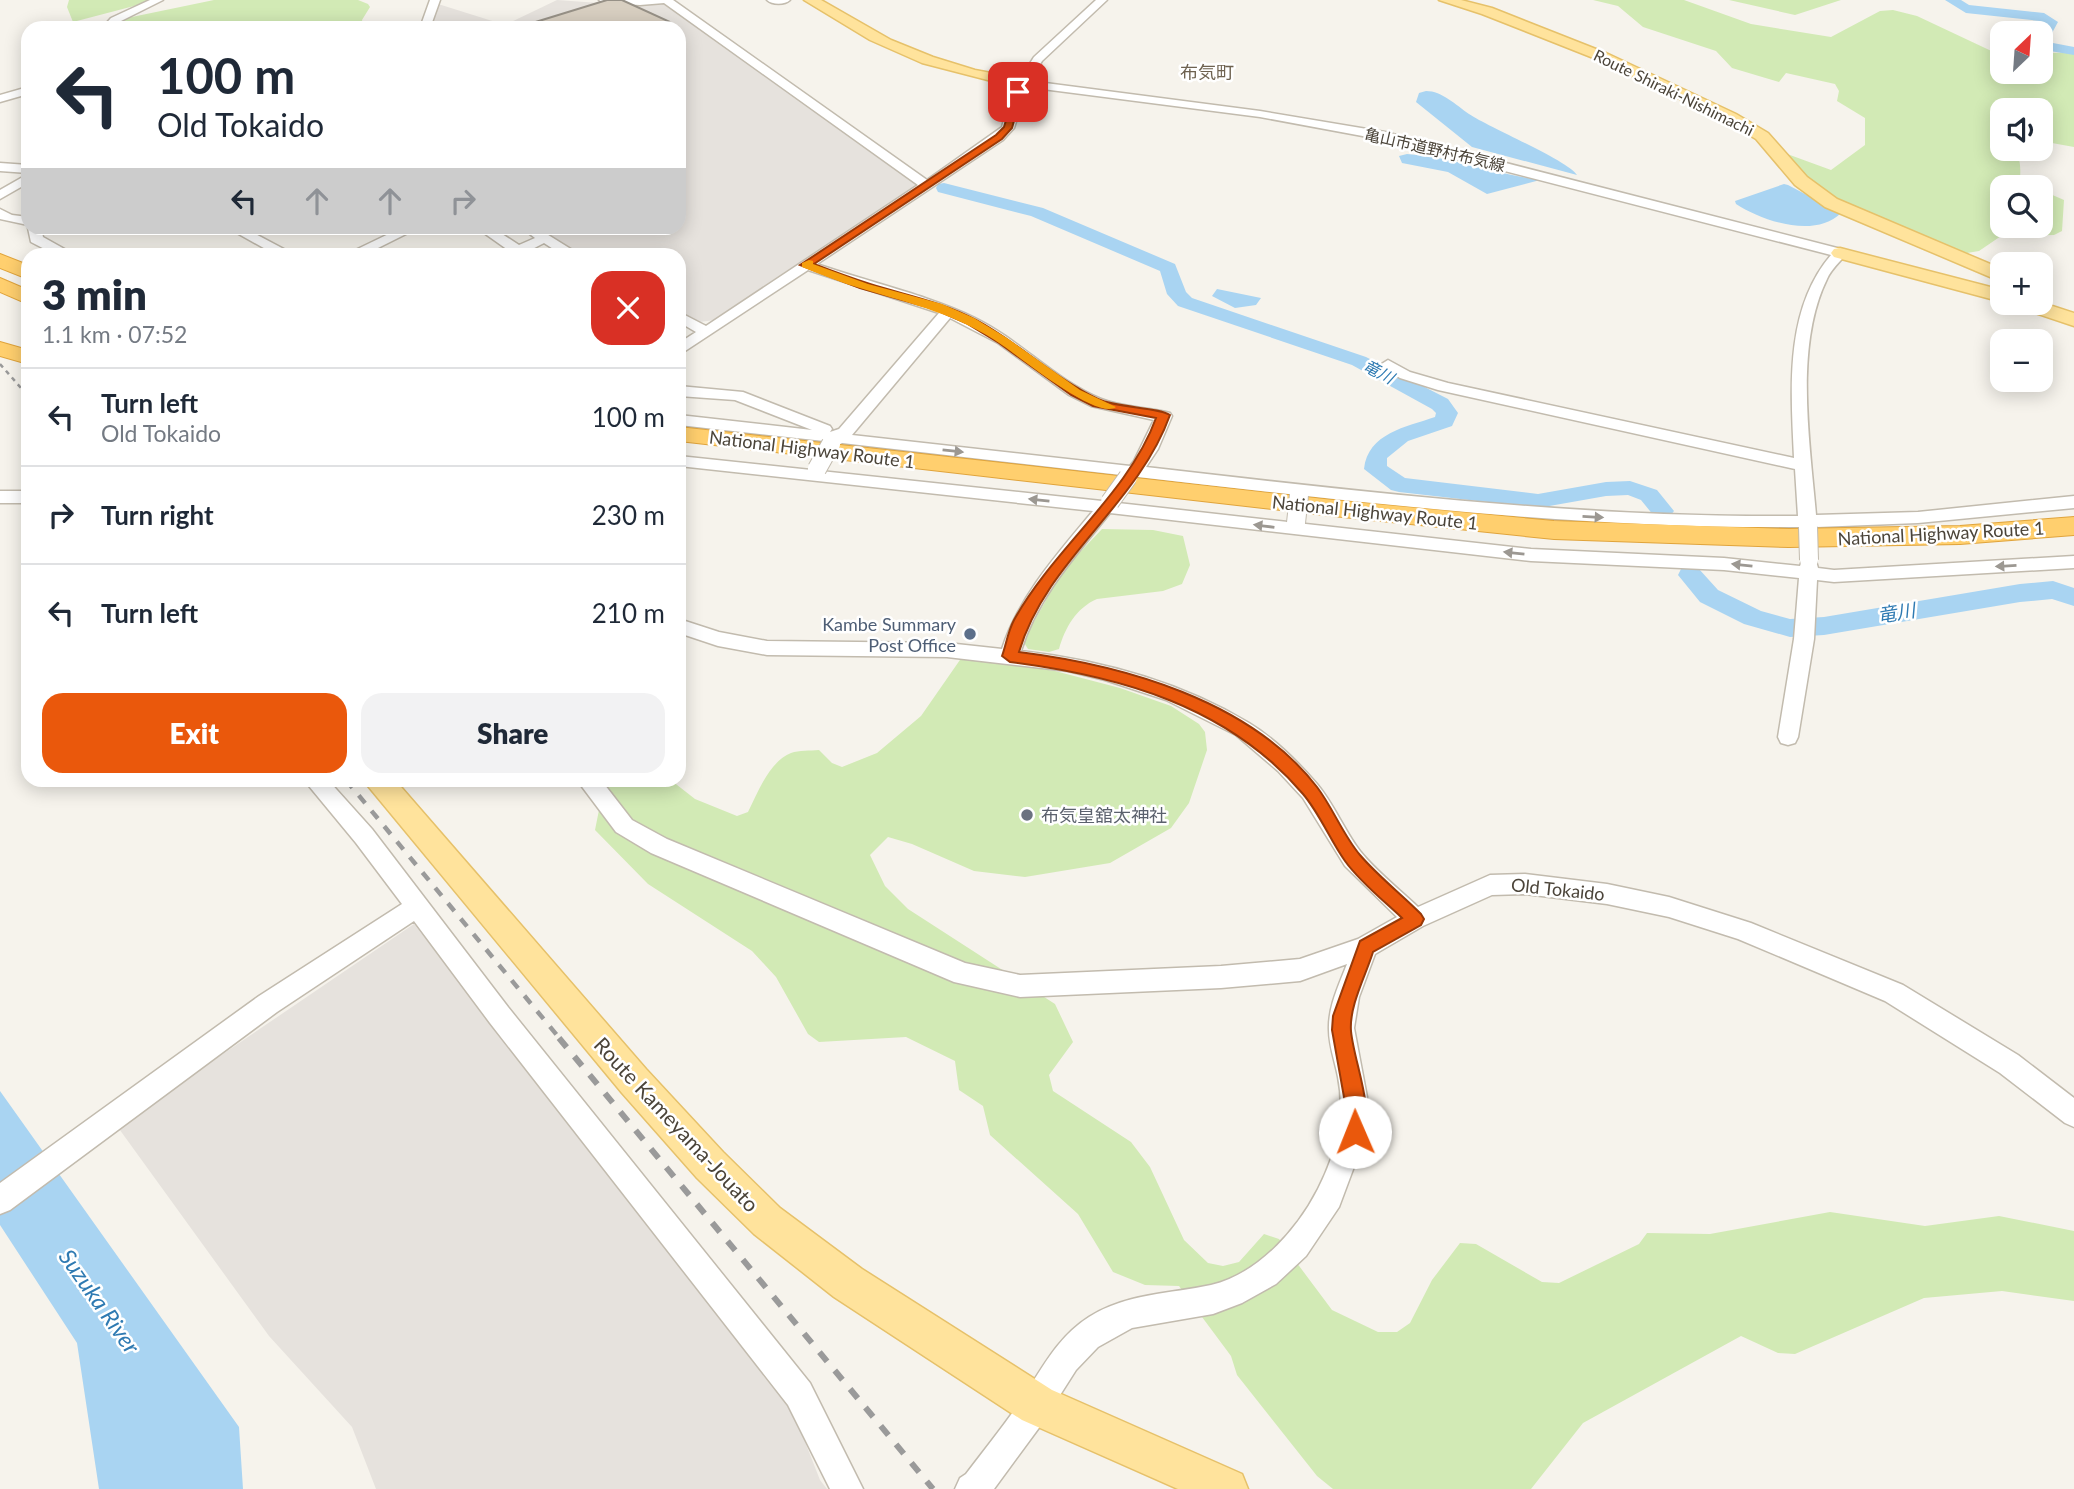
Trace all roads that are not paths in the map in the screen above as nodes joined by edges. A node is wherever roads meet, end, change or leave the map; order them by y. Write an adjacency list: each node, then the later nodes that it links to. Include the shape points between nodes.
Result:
1 (158, 0): 10 (street)
2 (435, 0): 11 (street)
3 (604, 0): 4 (street)
4 (665, 0): 18 (street)
5 (772, 0): 6 (street)
6 (785, 0)
7 (811, 0): 12 (main road, via 923,59)
8 (1102, 0): 12 (street, via 1038,59)
9 (1446, 0): 22 (main road, Route Shiraki-Nishimachi, via 1487,10 1591,52 1738,121 1762,136 1812,191)
10 (114, 21)
11 (428, 21)
12 (1024, 83): 18 (street, via 1005,132); 35 (street, 亀山市道野村布気線, via 1385,135)
13 (21, 92): 14 (street)
14 (0, 99)
15 (0, 167): 16 (street)
16 (21, 168)
17 (21, 182): 19 (street)
18 (926, 185): 37 (street)
19 (0, 195)
20 (0, 213): 21 (street)
21 (21, 220)
22 (1879, 223): 35 (main road); 39 (main road, Route Shiraki-Nishimachi)
23 (36, 235): 29 (street)
24 (249, 235): 30 (street)
25 (396, 235): 31 (street)
26 (493, 235): 32 (street)
27 (540, 235): 28 (street)
28 (545, 238): 33 (street); 34 (street)
29 (54, 248)
30 (274, 248)
31 (367, 248)
32 (507, 248)
33 (523, 248)
34 (562, 248)
35 (1840, 253): 41 (main road); 60 (street, via 1822,271 1808,306 1802,349)
36 (0, 261): 38 (highway)
37 (806, 265): 46 (street); 49 (street)
38 (21, 270)
39 (1990, 271)
40 (0, 284): 42 (highway)
41 (1990, 293)
42 (21, 294)
43 (0, 298): 45 (highway)
44 (2053, 303): 47 (main road)
45 (21, 304)
46 (948, 311): 57 (street); 62 (street, via 991,332 1089,400 1115,409 1164,415 1155,440)
47 (2068, 313)
48 (686, 320): 49 (street)
49 (706, 332): 50 (street)
50 (686, 345)
51 (0, 349): 52 (highway)
52 (21, 355)
53 (1388, 365): 60 (street, via 1405,376 1444,387)
54 (686, 391): 57 (street, via 737,395 828,431)
55 (686, 421): 57 (street)
56 (686, 436): 73 (highway, National Highway Route 1, via 1493,525)
57 (834, 441): 61 (street, bridge); 62 (street, one-way to 62)
58 (686, 449): 73 (highway, National Highway Route 1, via 1542,540 1719,549)
59 (686, 462): 61 (street)
60 (1802, 465): 70 (street)
61 (817, 472): 67 (street, one-way to 61)
62 (1131, 474): 63 (street); 67 (street, bridge)
63 (1300, 492): 69 (street, bridge); 70 (street, one-way to 70, via 1537,514)
64 (0, 497): 65 (street)
65 (21, 497)
66 (2074, 502): 70 (street)
67 (1108, 505): 69 (street, one-way to 67); 78 (street, via 1061,561 1020,623)
68 (2074, 514): 73 (highway, via 1860,533)
69 (1296, 526): 76 (street, one-way to 69, via 1531,555)
70 (1808, 526): 76 (street, bridge)
71 (2074, 526): 73 (highway, National Highway Route 1)
72 (2074, 539): 73 (highway, National Highway Route 1)
73 (1853, 544): 74 (highway, via 1888,557)
74 (2074, 547)
75 (2074, 562): 76 (street, one-way to 76, via 1857,576)
76 (1809, 567): 79 (street, via 1804,639)
77 (686, 627): 78 (street, via 718,639 767,648 924,649)
78 (1010, 656): 84 (street, via 1107,673 1173,695 1243,729 1311,792 1353,859)
79 (1788, 737)
80 (321, 787): 83 (street)
81 (383, 787): 88 (main road, Route Kameyama-Jouato, via 634,1081 767,1221 848,1283)
82 (594, 787): 85 (street, Old Tokaido, via 632,832 962,974 989,981 1020,986 1300,970)
83 (418, 906): 87 (street, via 268,1004); 89 (street, via 799,1394)
84 (1415, 919): 85 (street, Old Tokaido); 86 (street, Old Tokaido, via 1497,883 1607,894 1669,907 1743,930 1894,993 1999,1058)
85 (1366, 947): 88 (street, via 1341,1030 1353,1082 1355,1132 1320,1214 1286,1257 1257,1279 1214,1298 1136,1311 1086,1336 1067,1356)
86 (2074, 1114)
87 (0, 1200)
88 (1037, 1405): 90 (street); 91 (main road, Route Kameyama-Jouato)
89 (847, 1489)
90 (971, 1489)
91 (1227, 1489)

